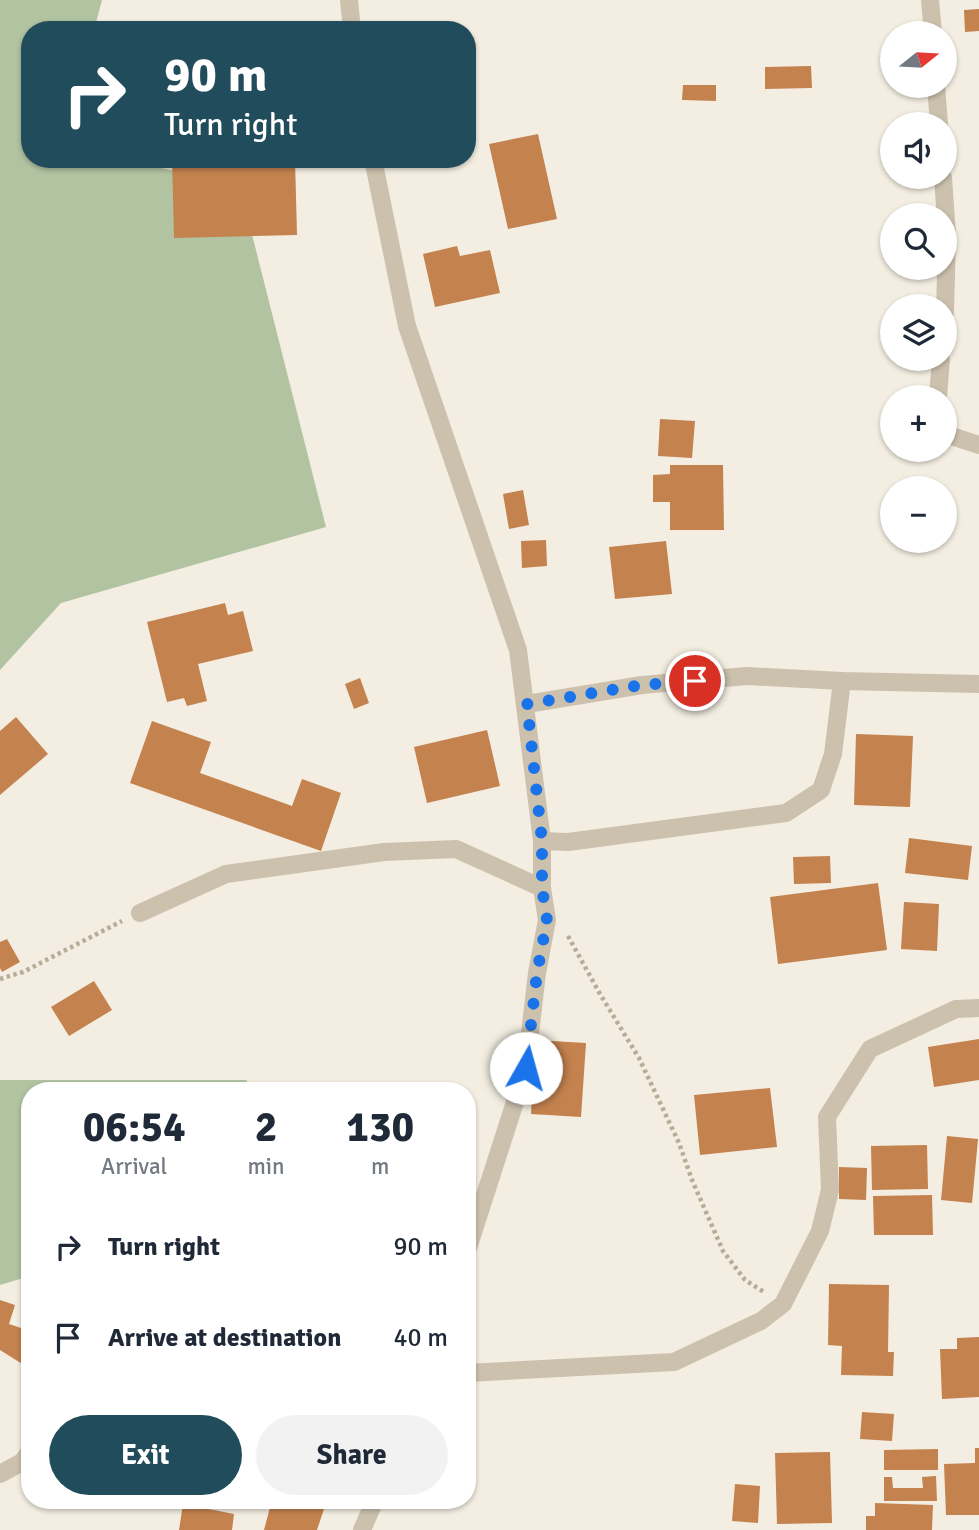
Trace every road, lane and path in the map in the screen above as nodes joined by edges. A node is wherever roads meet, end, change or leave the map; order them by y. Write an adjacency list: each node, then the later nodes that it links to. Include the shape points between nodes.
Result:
1 (349, 0): 3 (street)
2 (930, 0): 4 (street)
3 (351, 21)
4 (932, 21)
5 (375, 168): 12 (street, via 407,326 518,650)
6 (944, 189): 7 (street)
7 (945, 294)
8 (957, 438): 9 (street)
9 (979, 444)
10 (842, 681): 11 (street); 12 (street, via 747,676 642,685); 13 (street, via 833,754 821,790 786,813 568,842)
11 (979, 684)
12 (527, 704): 13 (street)
13 (542, 841): 14 (street)
14 (542, 888): 15 (street, via 456,849 384,852 226,874); 19 (street, via 547,920 526,1068)
15 (140, 913): 17 (path)
16 (568, 935): 20 (path, via 639,1058 680,1143 723,1251 745,1280)
17 (0, 979)
18 (979, 1008): 20 (street, via 956,1009 870,1049 827,1117 830,1190 820,1231)
19 (476, 1223)
20 (783, 1304): 21 (street, via 761,1321 674,1362)
21 (476, 1373)
22 (21, 1463): 23 (street)
23 (0, 1474)
24 (371, 1509): 25 (street)
25 (362, 1530)

